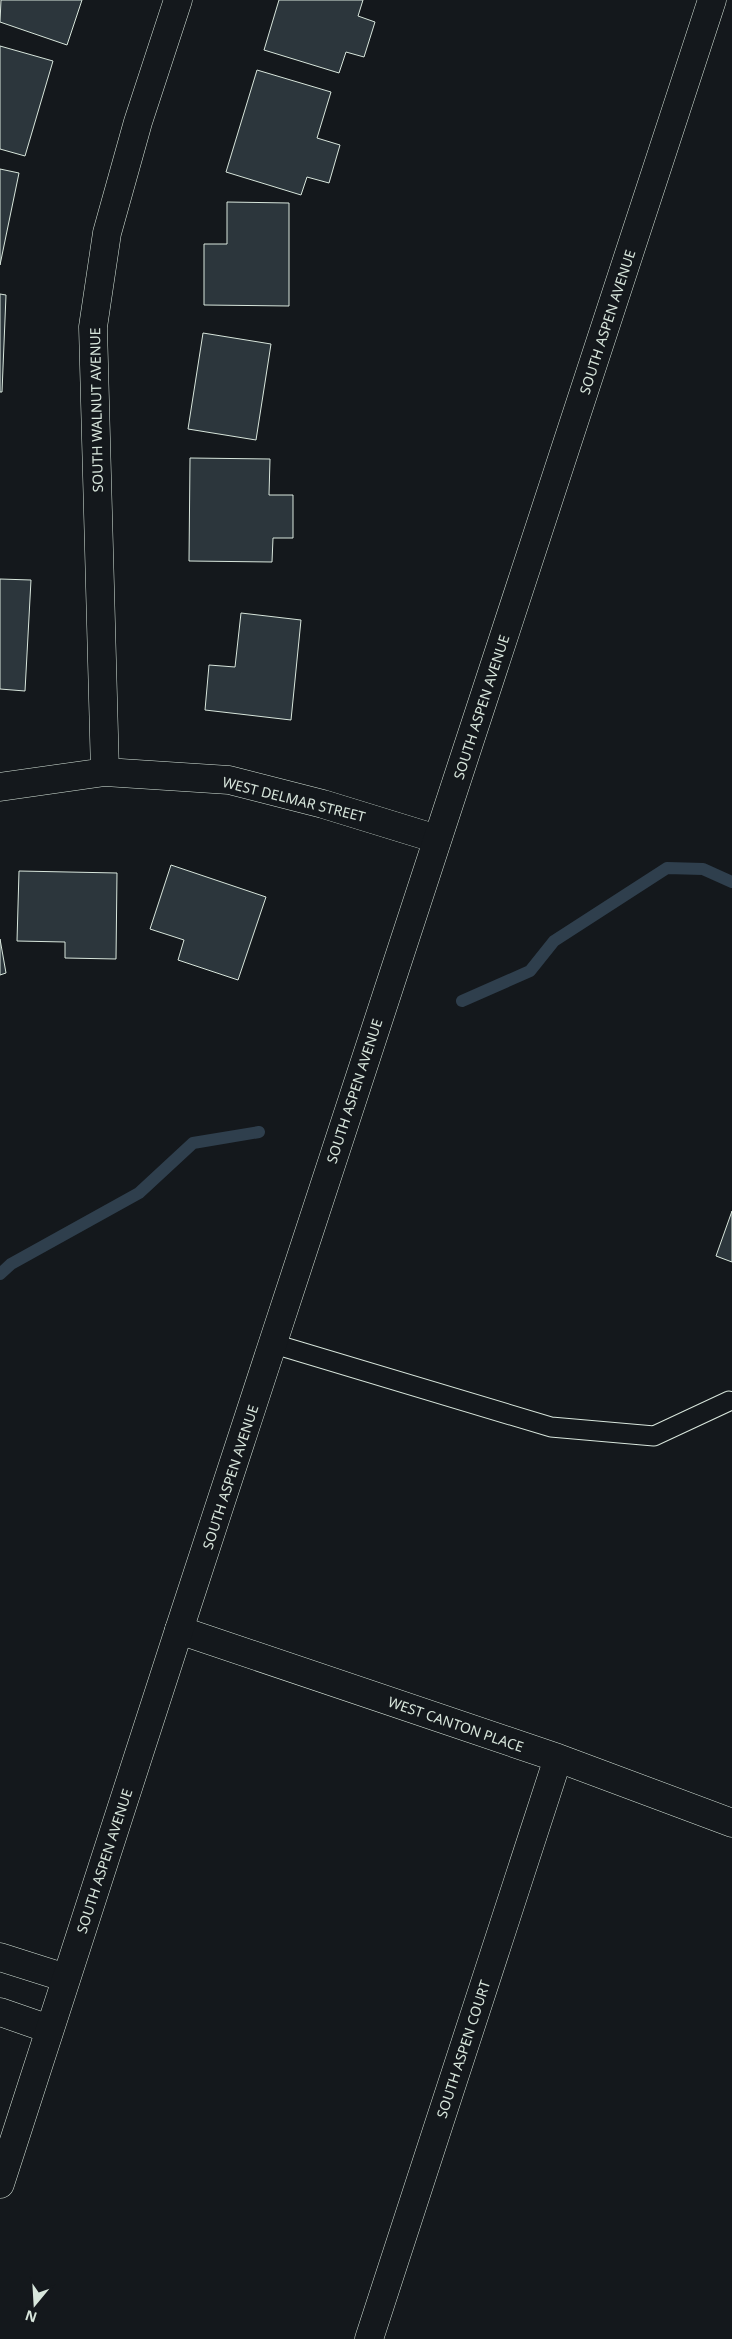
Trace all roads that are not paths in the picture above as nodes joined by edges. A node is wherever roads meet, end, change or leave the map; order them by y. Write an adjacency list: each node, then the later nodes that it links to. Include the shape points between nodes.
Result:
1 (178, 0): 3 (street, SOUTH WALNUT AVENUE, via 138,122 107,233 93,327)
2 (712, 0): 5 (street, SOUTH ASPEN AVENUE)
3 (105, 772): 4 (street, WEST DELMAR STREET); 5 (street, WEST DELMAR STREET, via 229,780 323,804)
4 (0, 787)
5 (437, 839): 6 (street, SOUTH ASPEN AVENUE)
6 (274, 1344): 7 (lane, via 551,1427 654,1436); 8 (street, SOUTH ASPEN AVENUE)
7 (728, 1401)
8 (178, 1630): 9 (street, WEST CANTON PLACE); 12 (street, SOUTH ASPEN AVENUE)
9 (558, 1758): 10 (street, WEST CANTON PLACE); 16 (street, SOUTH ASPEN COURT)
10 (732, 1823)
11 (0, 1957): 12 (street)
12 (66, 1978): 14 (street, SOUTH ASPEN AVENUE)
13 (0, 2012): 14 (street)
14 (49, 2029): 15 (street, SOUTH ASPEN AVENUE)
15 (0, 2184)
16 (369, 2339)

